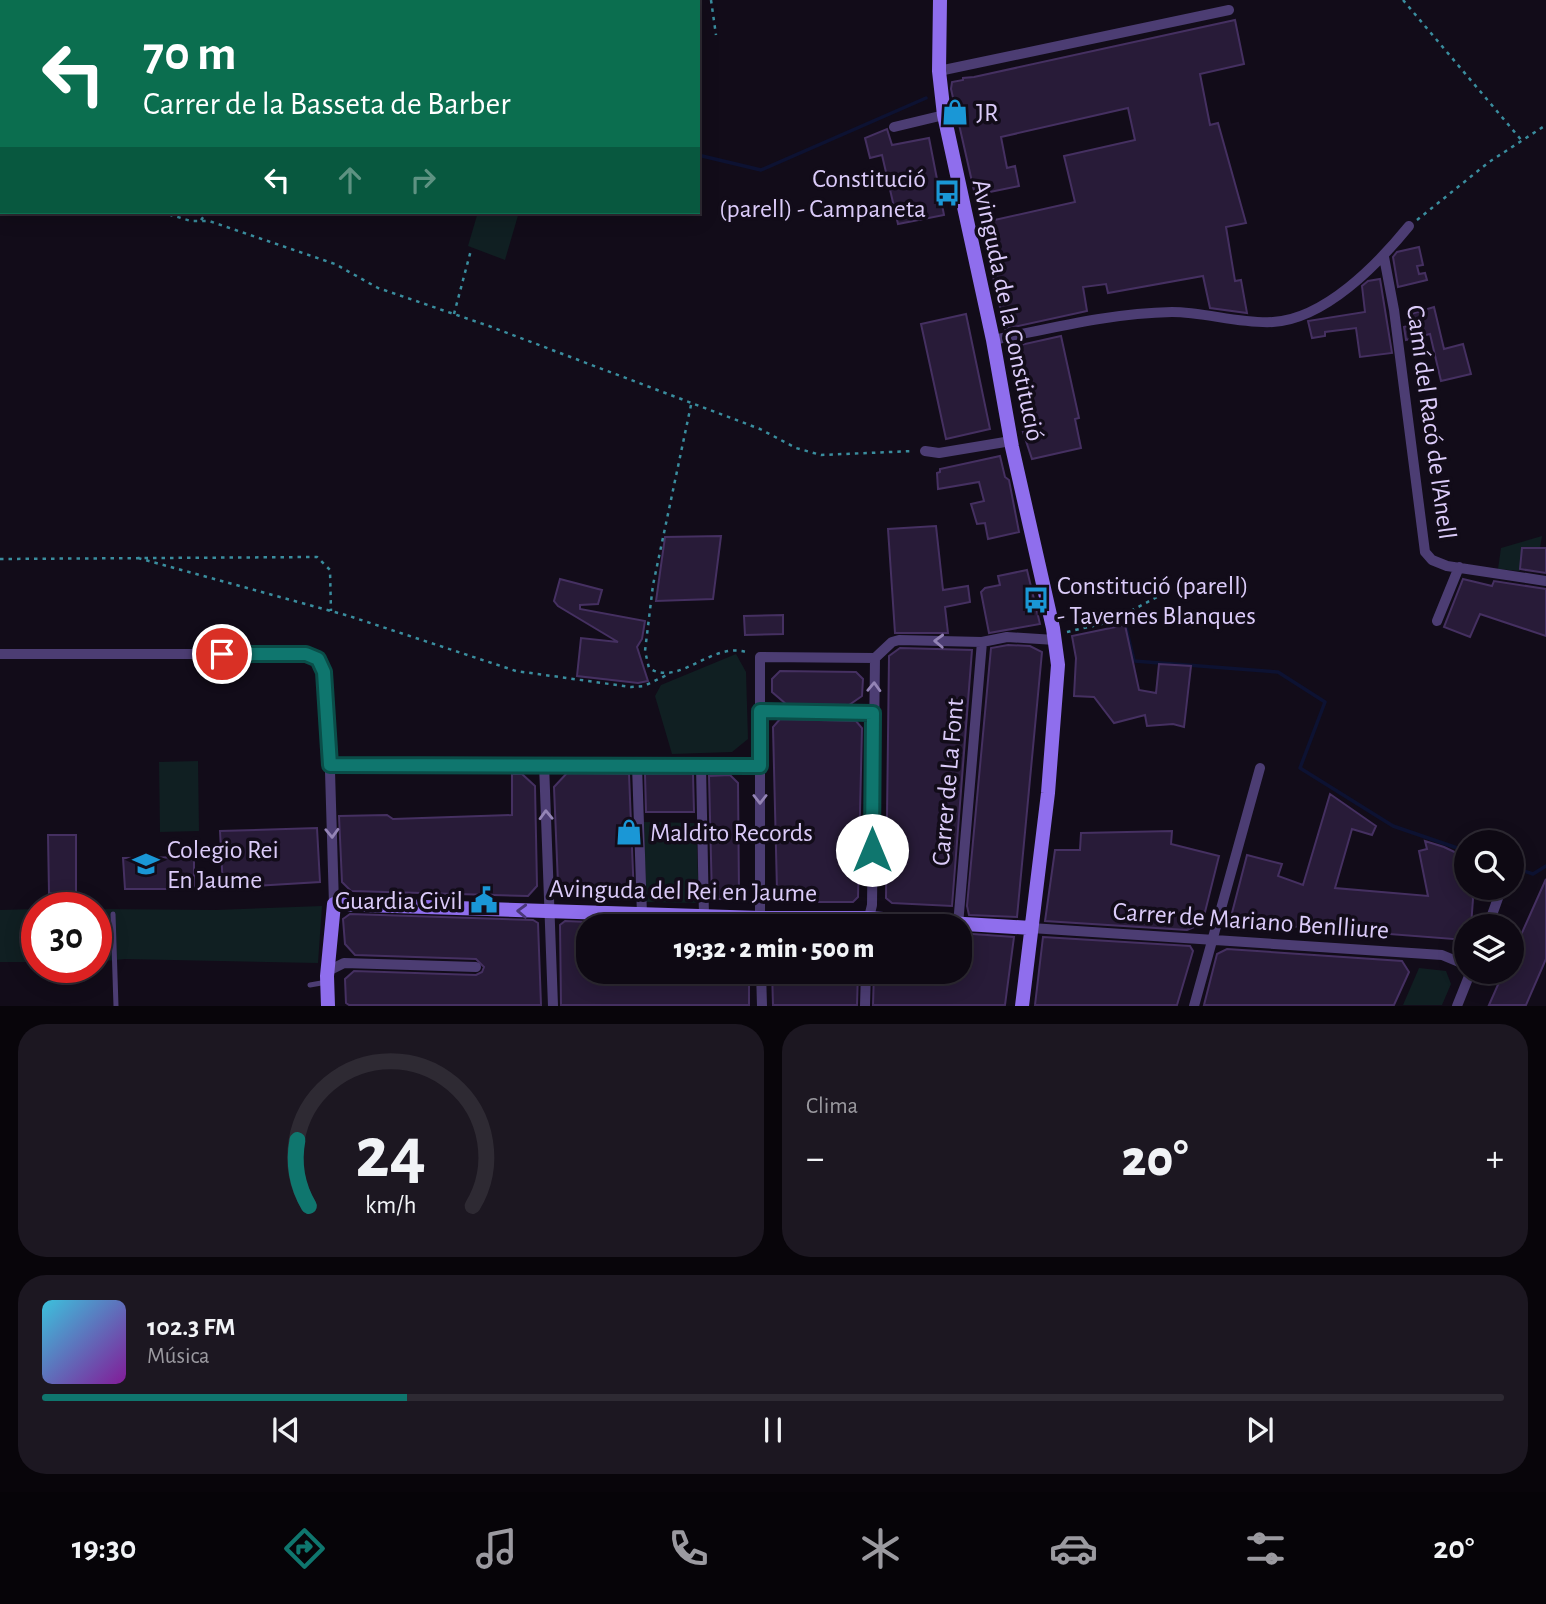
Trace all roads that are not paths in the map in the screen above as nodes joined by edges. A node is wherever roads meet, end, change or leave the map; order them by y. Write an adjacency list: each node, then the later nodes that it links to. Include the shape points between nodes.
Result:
1 (940, 0): 3 (main road, Avinguda de la Constitució)
2 (1229, 10): 3 (street)
3 (939, 71): 4 (main road, Avinguda de la Constitució)
4 (943, 115): 5 (street); 8 (main road, Avinguda de la Constitució)
5 (894, 127)
6 (1409, 226): 7 (street)
7 (1384, 257): 8 (street, via 1307,314 1275,322 1174,312 1106,316); 11 (street, Camí del Racó de l'Anell, via 1425,552 1432,560)
8 (993, 340): 9 (main road, Avinguda de la Constitució)
9 (1011, 441): 10 (street, via 939,453); 14 (main road, Avinguda de la Constitució)
10 (925, 451)
11 (1459, 567): 12 (street, Camí del Racó de l'Anell); 13 (street)
12 (1546, 581)
13 (1437, 621)
14 (1054, 634): 15 (street); 36 (main road, Avinguda de la Constitució, via 1058,665 1048,793)
15 (982, 642): 17 (street, one-way to 17, via 900,640); 34 (street, Carrer de La Font)
16 (0, 654): 21 (street, via 306,654 318,659 324,672)
17 (875, 658): 18 (street, via 760,657); 19 (street, one-way to 17)
18 (760, 711): 19 (street); 24 (street)
19 (873, 713): 33 (street)
20 (544, 764): 21 (street); 22 (street); 27 (street, one-way to 20)
21 (330, 765): 26 (street, one-way to 26)
22 (637, 765): 23 (street); 30 (street)
23 (701, 765): 24 (street); 31 (street)
24 (760, 766): 32 (street, one-way to 32)
25 (1260, 768): 37 (street)
26 (334, 905): 27 (main road, Avinguda del Rei en Jaume, one-way to 26); 38 (main road)
27 (549, 912): 29 (main road, Avinguda del Rei en Jaume); 49 (street)
28 (113, 914): 47 (lane)
29 (611, 914)
30 (642, 914)
31 (704, 914)
32 (760, 914)
33 (869, 914)
34 (959, 914)
35 (972, 926): 36 (main road, Avinguda del Rei en Jaume)
36 (1031, 928): 37 (street, Carrer de Mariano Benlliure); 52 (main road, Avinguda de la Constitució)
37 (1212, 939): 39 (street, Carrer de Mariano Benlliure, via 1441,955); 53 (street)
38 (331, 951): 40 (street); 42 (main road)
39 (1454, 960)
40 (344, 963): 41 (street); 42 (street)
41 (476, 967)
42 (327, 976): 46 (lane); 48 (main road)
43 (761, 984): 50 (street)
44 (866, 984): 51 (street)
45 (1466, 984): 54 (street)
46 (310, 985)
47 (116, 1006)
48 (328, 1006)
49 (553, 1006)
50 (762, 1006)
51 (865, 1006)
52 (1022, 1006)
53 (1194, 1006)
54 (1457, 1006)

